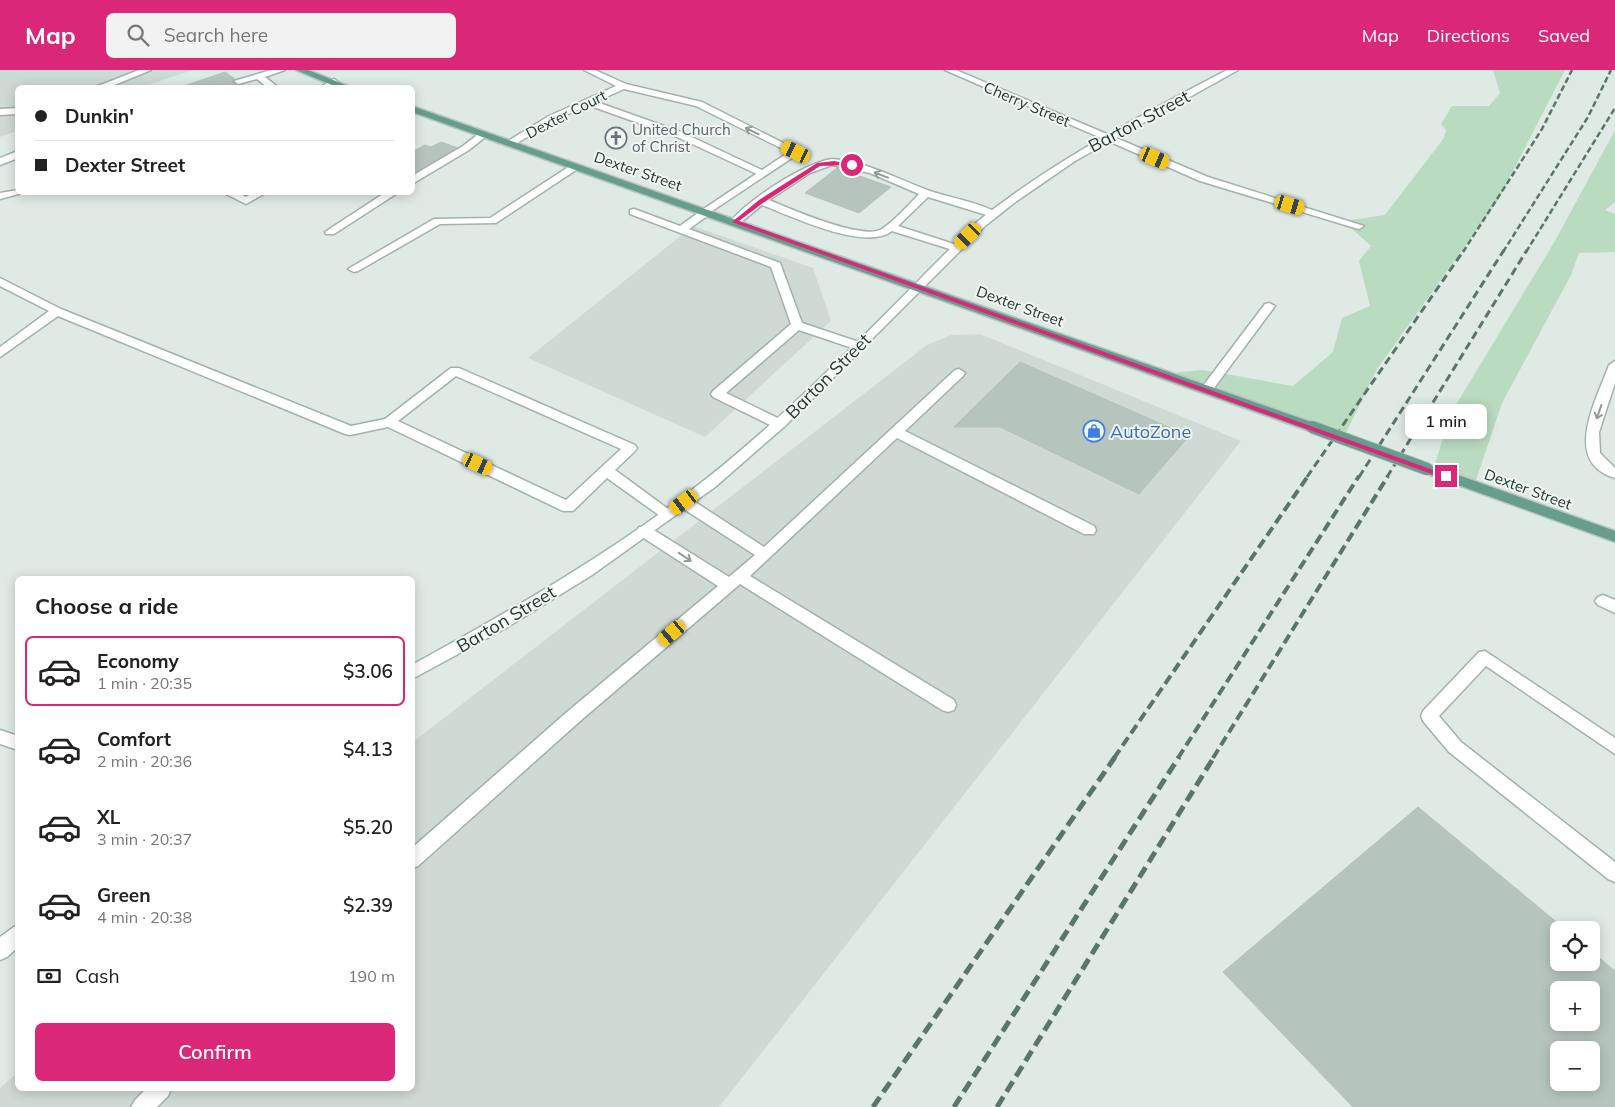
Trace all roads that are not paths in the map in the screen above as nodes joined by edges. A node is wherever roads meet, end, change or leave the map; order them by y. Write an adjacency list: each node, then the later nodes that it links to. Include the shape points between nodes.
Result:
1 (147, 70): 10 (main road)
2 (280, 70): 7 (main road)
3 (300, 70): 9 (main road)
4 (588, 70): 14 (main road, Dexter Court)
5 (949, 70): 20 (main road, Cherry Street)
6 (1234, 70): 20 (main road, Barton Street)
7 (258, 76): 8 (main road); 11 (main road)
8 (238, 81)
9 (334, 82): 12 (main road); 13 (main road)
10 (105, 85)
11 (271, 85)
12 (328, 85)
13 (342, 85)
14 (623, 86): 15 (main road, Dexter Court); 25 (main road, Dexter Court, one-way to 14, via 796,152 699,104)
15 (588, 102): 21 (main road, Dexter Court, via 552,118); 25 (main road, via 678,134)
16 (415, 110): 19 (main road, Dexter Street)
17 (15, 111): 18 (main road)
18 (0, 112)
19 (484, 134): 21 (main road, Dexter Street); 26 (main road)
20 (1106, 138): 36 (main road, Barton Street, via 1037,180); 38 (main road, Cherry Street, via 1204,179)
21 (511, 143): 24 (main road, Dexter Street)
22 (15, 155): 23 (main road)
23 (0, 162)
24 (577, 166): 35 (main road, Dexter Street); 43 (main road, via 492,220 438,221)
25 (763, 173): 35 (main road, Dexter Court)
26 (415, 179)
27 (15, 193): 32 (main road)
28 (926, 194): 33 (main road, one-way to 33, via 880,174 834,162 819,164); 36 (main road); 39 (main road)
29 (233, 195): 30 (main road, via 246,201)
30 (257, 195)
31 (389, 195): 41 (main road)
32 (0, 196)
33 (761, 201): 37 (main road); 39 (main road, via 853,233 870,235 884,232)
34 (634, 212): 40 (main road)
35 (706, 212): 37 (main road, Dexter Street); 40 (main road, Dexter Court)
36 (993, 214): 42 (main road, Barton Street)
37 (735, 222): 45 (main road, Dexter Street)
38 (1359, 226)
39 (889, 227): 42 (main road)
40 (681, 230): 48 (main road, via 776,266)
41 (330, 232)
42 (956, 248): 45 (main road, Barton Street)
43 (354, 269)
44 (0, 282): 47 (main road)
45 (917, 286): 49 (main road, Barton Street); 53 (main road, Dexter Street)
46 (1269, 306): 53 (main road)
47 (57, 310): 50 (main road); 54 (main road, via 350,431)
48 (797, 325): 49 (main road); 55 (main road, via 717,394)
49 (858, 346): 55 (main road, Barton Street)
50 (0, 353)
51 (1615, 366): 58 (main road, one-way to 58, via 1592,432 1593,454)
52 (959, 373): 56 (main road)
53 (1208, 389): 63 (main road, Dexter Street, bridge)
54 (389, 422): 57 (main road, via 568,506); 57 (main road, via 455,371 630,448)
55 (779, 424): 59 (main road, Barton Street, via 749,452)
56 (896, 432): 62 (main road); 64 (main road)
57 (606, 471): 60 (main road)
58 (1615, 473)
59 (684, 502): 60 (main road, Barton Street); 64 (main road)
60 (668, 514): 61 (main road, Barton Street)
61 (644, 530): 65 (main road, one-way to 65); 66 (main road, Barton Street, via 534,604)
62 (1089, 530)
63 (1615, 537)
64 (765, 555): 65 (main road)
65 (734, 581): 67 (main road); 71 (main road)
66 (415, 671)
67 (948, 705)
68 (0, 737): 69 (main road)
69 (15, 742)
70 (1615, 747): 72 (main road, via 1485,657 1429,716 1456,747)
71 (415, 857)
72 (1615, 873)
73 (15, 936): 74 (main road)
74 (0, 950)
75 (160, 1091): 76 (main road)
76 (142, 1107)

